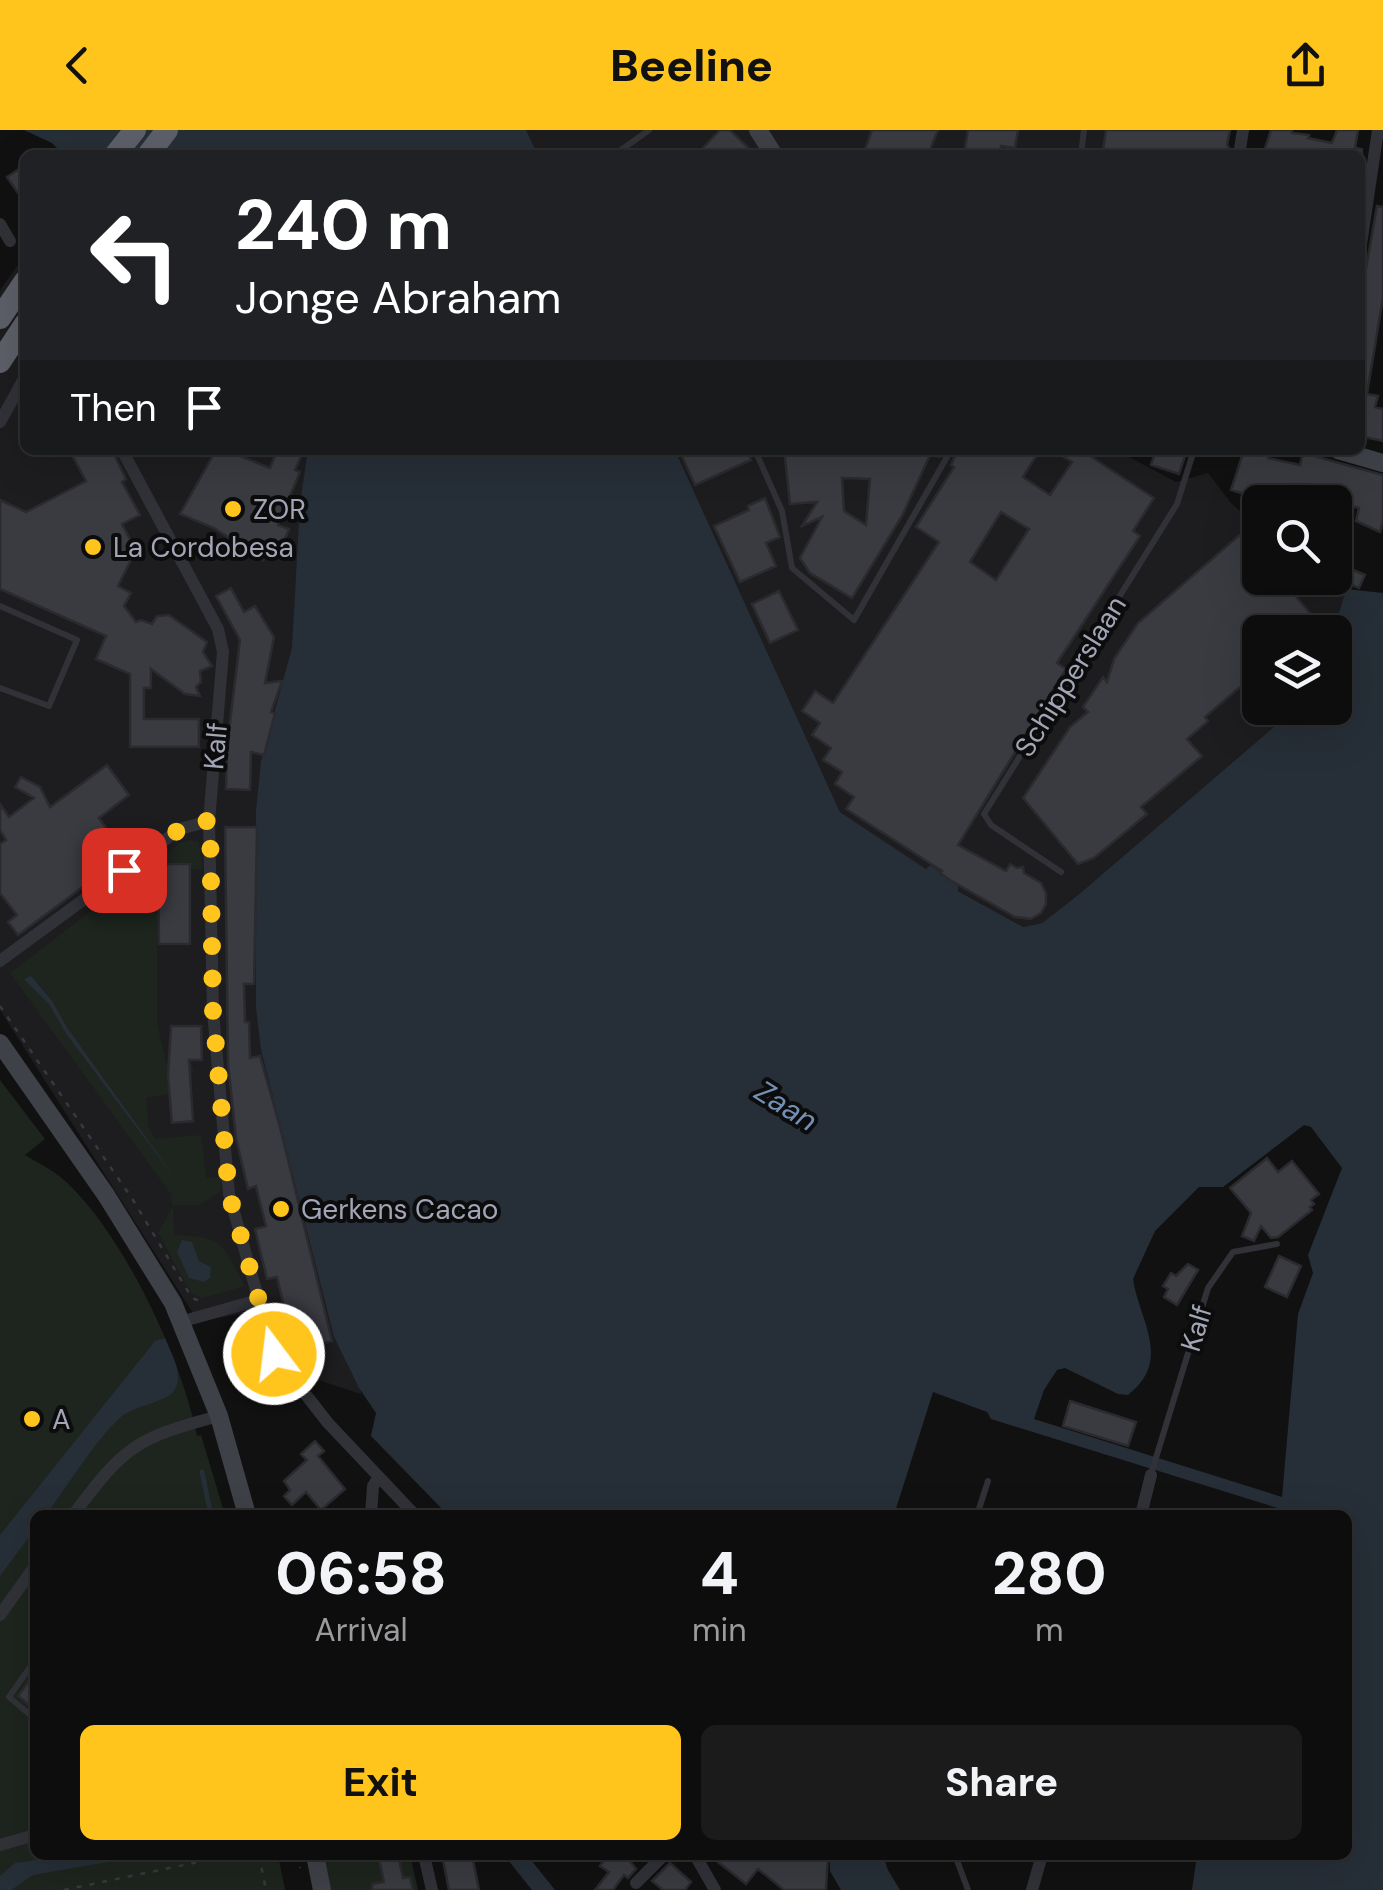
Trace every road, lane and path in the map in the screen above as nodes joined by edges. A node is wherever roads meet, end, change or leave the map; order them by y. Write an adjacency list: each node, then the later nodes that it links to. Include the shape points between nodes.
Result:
1 (135, 130): 5 (highway)
2 (167, 130): 6 (highway)
3 (649, 130): 7 (lane)
4 (1378, 130): 8 (street)
5 (120, 150)
6 (152, 150)
7 (621, 150)
8 (1365, 217)
9 (0, 224): 10 (street)
10 (10, 242)
11 (20, 288): 12 (highway)
12 (0, 318)
13 (20, 332): 14 (highway)
14 (0, 362)
15 (20, 386): 16 (street)
16 (0, 422)
17 (125, 455): 25 (street, Kalf, via 218,630 223,652)
18 (756, 455): 19 (lane, via 782,511 792,568 854,620)
19 (948, 455)
20 (1192, 455): 26 (lane, Schipperslaan, via 1177,504 984,814)
21 (1355, 455): 22 (main road)
22 (1383, 463)
23 (0, 606): 24 (lane, via 77,640 48,706)
24 (0, 688)
25 (210, 820): 27 (street, via 180,829); 31 (street, Kalf, via 218,1092 229,1194)
26 (1061, 872)
27 (0, 960)
28 (0, 1006): 32 (path, via 192,1298)
29 (0, 1043): 33 (main road, via 106,1195)
30 (1277, 1244): 35 (lane, Kalf, via 1233,1252 1208,1288)
31 (259, 1300): 33 (street); 36 (street, Kalf, via 284,1369)
32 (204, 1302)
33 (180, 1322): 34 (main road)
34 (219, 1416): 38 (street, via 131,1446); 39 (main road)
35 (1151, 1474): 43 (street)
36 (379, 1477): 40 (street); 41 (street, Kalf)
37 (988, 1481): 42 (lane)
38 (77, 1510)
39 (246, 1510)
40 (371, 1510)
41 (411, 1510)
42 (979, 1510)
43 (1142, 1510)
44 (30, 1573): 45 (street)
45 (0, 1615)
46 (30, 1667): 47 (lane, via 9,1696)
47 (30, 1715)
48 (30, 1836): 49 (street)
49 (0, 1844)
50 (208, 1860): 59 (path)
51 (260, 1860): 60 (path)
52 (316, 1860): 61 (main road)
53 (425, 1860): 62 (street)
54 (659, 1860): 58 (street)
55 (698, 1860): 63 (street)
56 (957, 1860): 64 (lane)
57 (1041, 1860): 65 (street)
58 (636, 1883)
59 (64, 1890)
60 (266, 1890)
61 (322, 1890)
62 (432, 1890)
63 (715, 1890)
64 (968, 1890)
65 (1032, 1890)

